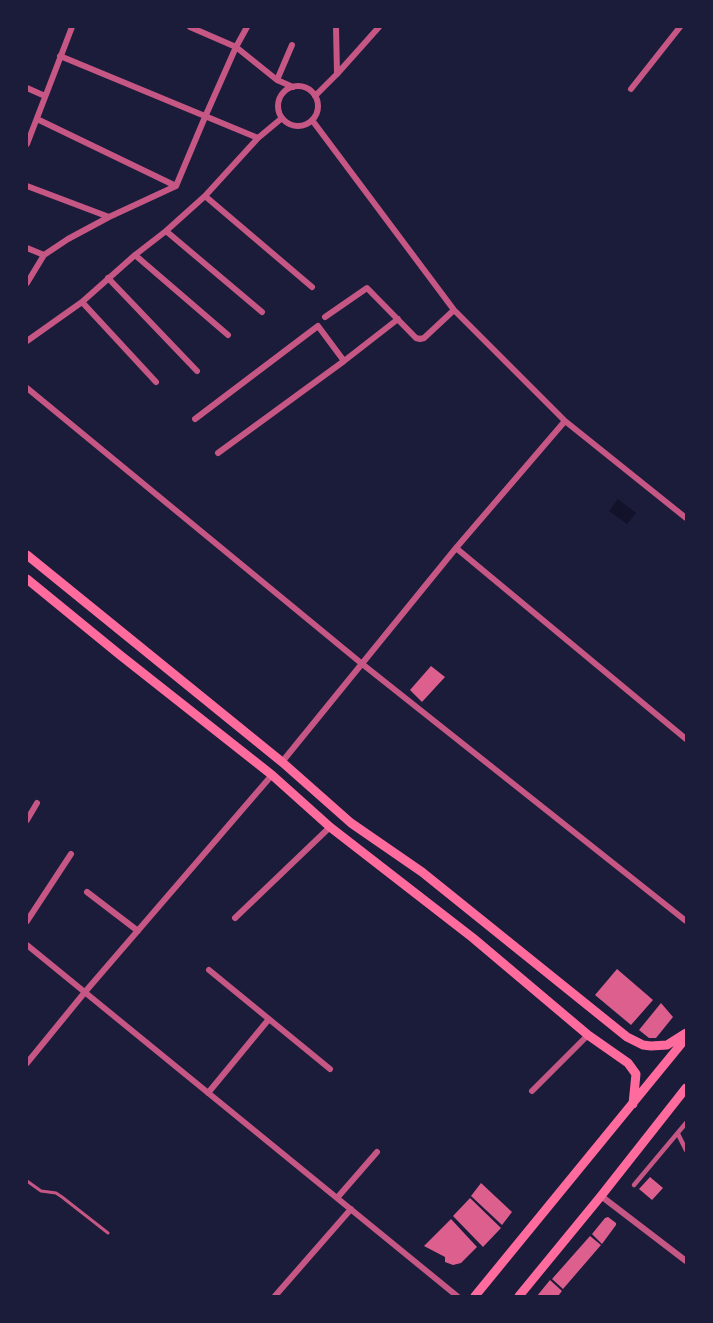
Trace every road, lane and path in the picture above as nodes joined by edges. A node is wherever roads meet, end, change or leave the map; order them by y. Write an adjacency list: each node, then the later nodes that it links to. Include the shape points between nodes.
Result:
1 (72, 27): 9 (street)
2 (190, 27): 8 (street)
3 (248, 27): 8 (street)
4 (336, 27): 10 (street)
5 (379, 27): 10 (street)
6 (680, 27): 14 (street)
7 (292, 45): 11 (street)
8 (236, 47): 11 (street); 17 (street)
9 (60, 56): 15 (street); 17 (street)
10 (338, 74): 16 (street)
11 (277, 80): 12 (street)
12 (293, 87): 16 (street, via 305,88); 18 (street, via 279,100)
13 (27, 88): 15 (street)
14 (631, 89)
15 (45, 96): 19 (street)
16 (315, 96): 20 (street, via 318,109)
17 (205, 117): 21 (street); 24 (street)
18 (282, 118): 20 (street, via 300,126); 21 (street)
19 (37, 119): 22 (street); 24 (street)
20 (312, 120): 35 (street)
21 (258, 138): 25 (street)
22 (27, 144)
23 (27, 186): 26 (street)
24 (176, 186): 26 (street)
25 (205, 196): 27 (street); 33 (street)
26 (109, 217): 29 (street)
27 (166, 231): 30 (street); 36 (street)
28 (27, 248): 29 (street)
29 (44, 255): 32 (street)
30 (135, 255): 31 (street); 39 (street)
31 (108, 278): 34 (street); 42 (street)
32 (27, 283)
33 (312, 287)
34 (82, 302): 40 (street); 43 (street)
35 (454, 310): 38 (street, via 420,339); 46 (street)
36 (262, 312)
37 (325, 317): 38 (street, via 367,288)
38 (398, 319): 41 (street)
39 (228, 335)
40 (27, 341)
41 (344, 361): 45 (street, via 318,326); 47 (street)
42 (197, 371)
43 (156, 382)
44 (27, 388): 52 (street)
45 (195, 419)
46 (565, 421): 48 (street); 49 (street)
47 (218, 453)
48 (686, 518)
49 (456, 548): 52 (street); 53 (street)
50 (27, 555): 54 (main road)
51 (27, 579): 55 (main road)
52 (361, 663): 54 (street); 63 (street)
53 (686, 739)
54 (282, 762): 55 (main road); 69 (main road, via 351,823 422,872 627,1038 651,1046 667,1044)
55 (272, 775): 58 (main road); 64 (street)
56 (38, 803): 57 (street)
57 (27, 820)
58 (330, 827): 61 (street); 70 (main road, via 473,938)
59 (71, 854): 62 (street)
60 (87, 892): 64 (street)
61 (235, 918)
62 (27, 921)
63 (686, 921)
64 (138, 931): 67 (street)
65 (27, 945): 67 (street)
66 (209, 970): 68 (street)
67 (85, 992): 72 (street); 76 (street)
68 (269, 1019): 73 (street); 76 (street)
69 (686, 1032)
70 (588, 1035): 75 (street); 77 (main road, via 628,1063 636,1074)
71 (686, 1038): 77 (main road)
72 (27, 1063)
73 (330, 1069)
74 (686, 1088): 85 (main road)
75 (532, 1090)
76 (208, 1093): 86 (street)
77 (633, 1104): 92 (main road)
78 (686, 1123): 79 (street)
79 (678, 1134): 80 (street); 81 (street); 84 (street)
80 (686, 1134)
81 (686, 1150)
82 (377, 1152): 86 (street)
83 (27, 1181): 88 (lane, via 41,1191 56,1193)
84 (634, 1185)
85 (602, 1196): 89 (street); 93 (main road)
86 (337, 1198): 87 (street)
87 (351, 1209): 90 (street); 91 (street)
88 (108, 1233)
89 (686, 1260)
90 (275, 1296)
91 (457, 1296)
92 (475, 1296)
93 (519, 1296)

